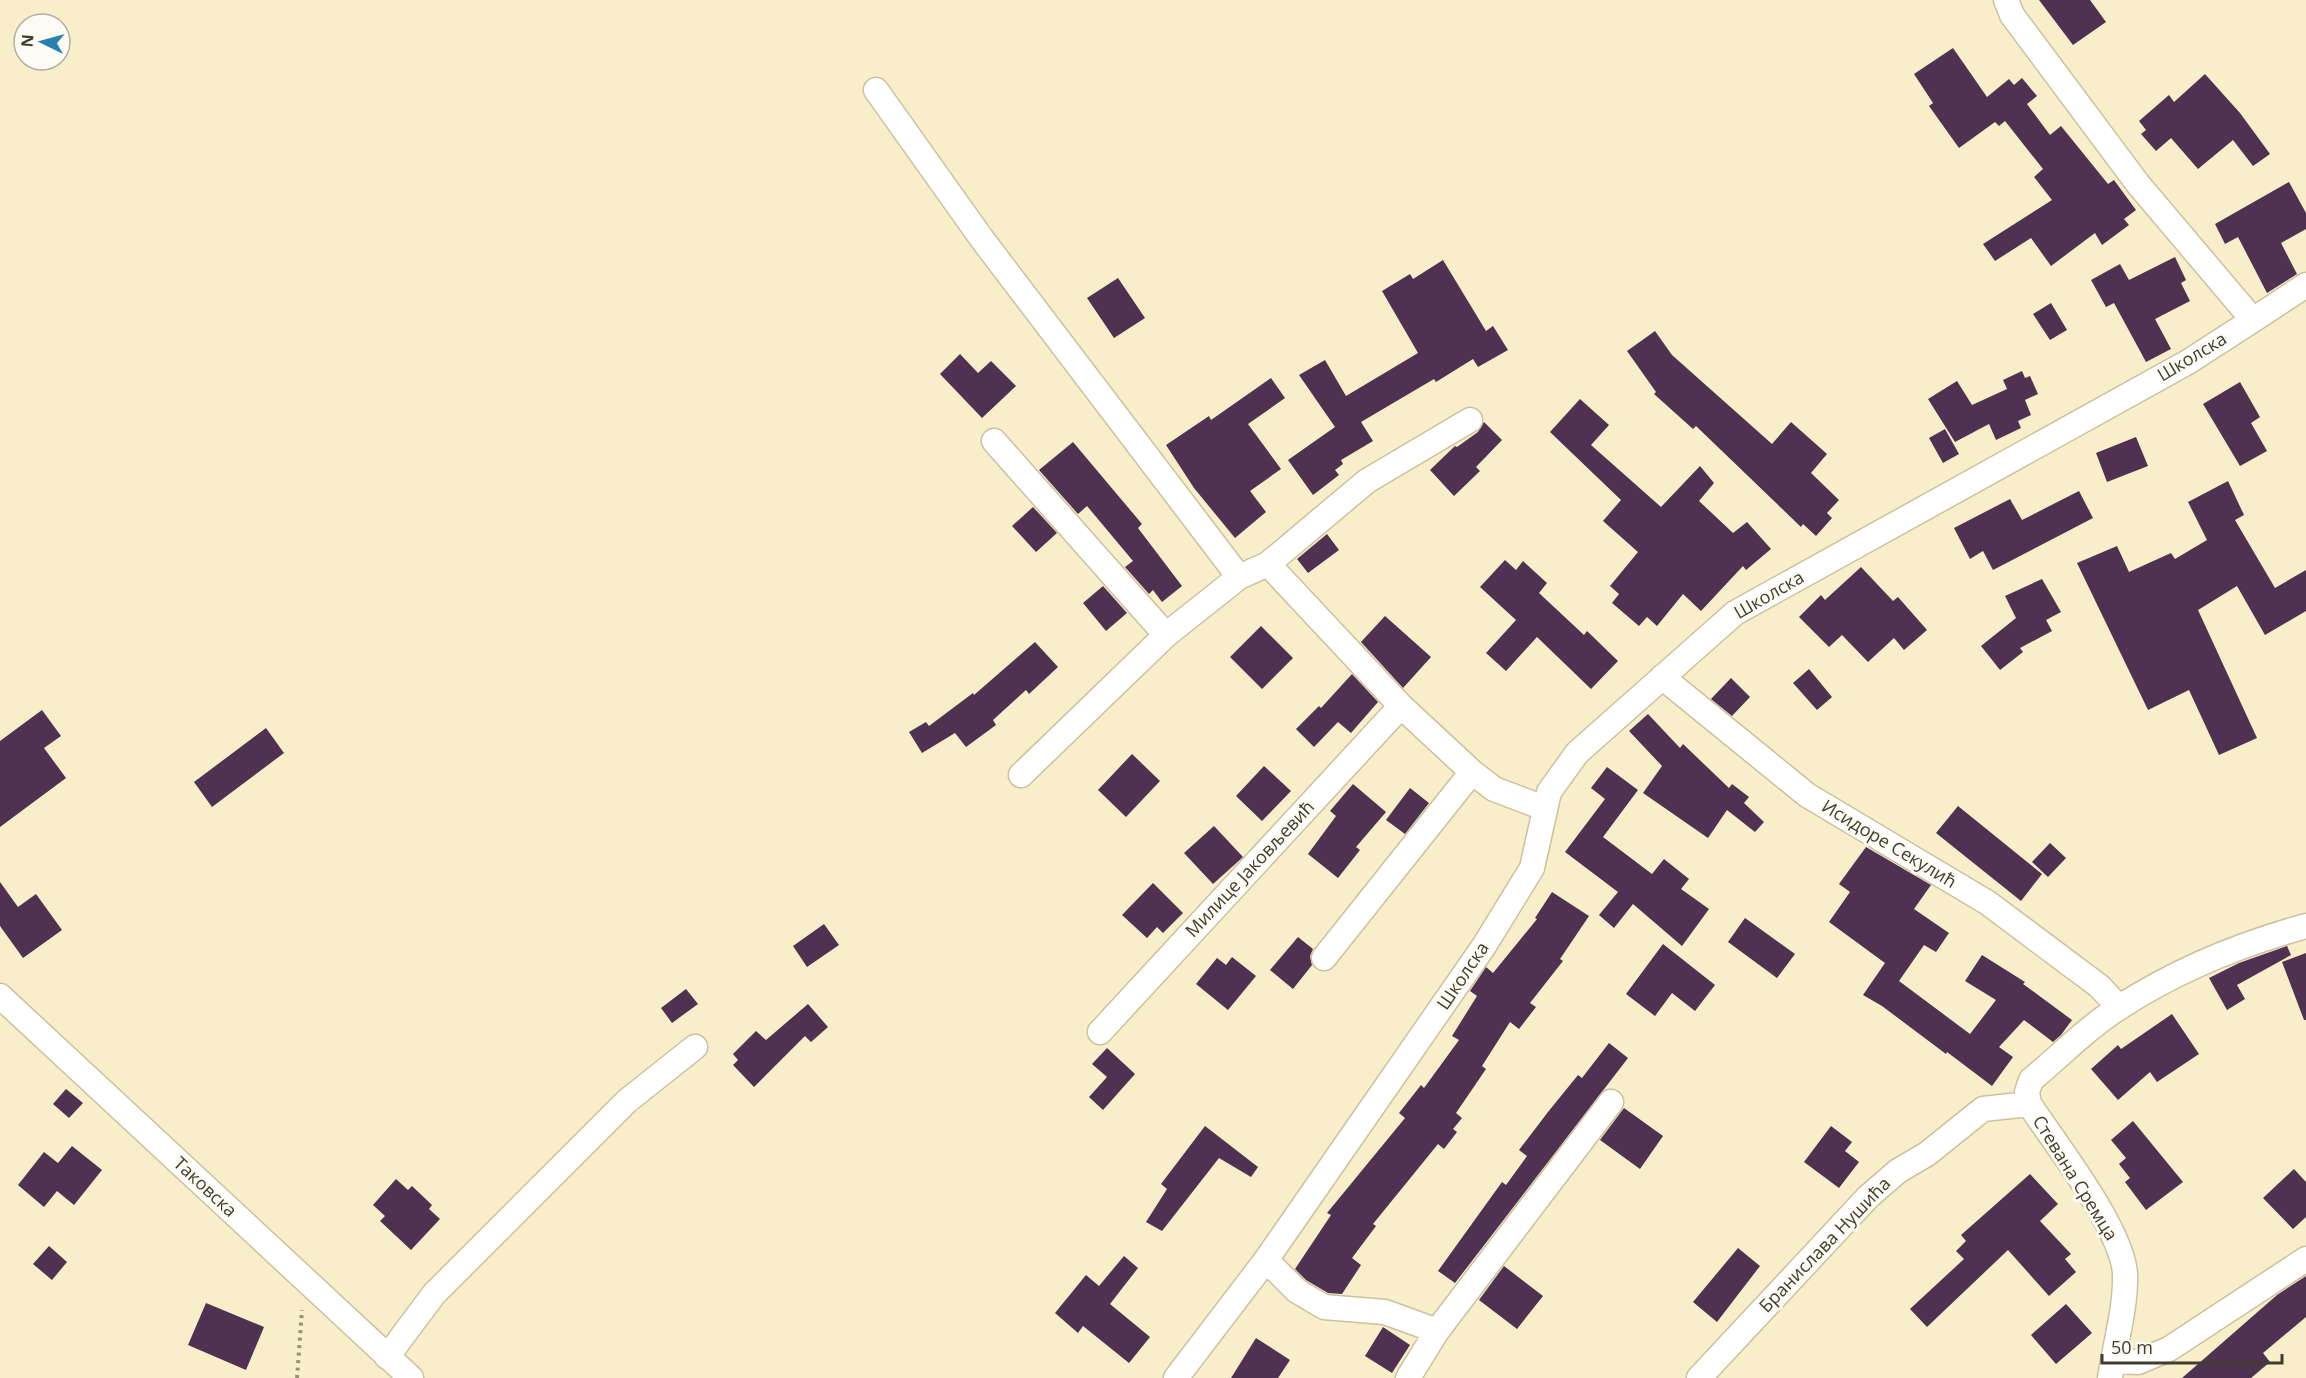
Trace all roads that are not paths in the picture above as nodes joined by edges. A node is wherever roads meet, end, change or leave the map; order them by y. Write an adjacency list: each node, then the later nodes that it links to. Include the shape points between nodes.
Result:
1 (2006, 0): 4 (street, via 2012,15 2138,184)
2 (876, 90): 8 (street, via 982,239)
3 (2306, 285): 4 (street, Школска)
4 (2253, 320): 10 (street, Школска, via 2188,362 1735,613)
5 (1470, 420): 7 (street, via 1367,481)
6 (994, 441): 9 (street)
7 (1268, 564): 8 (street); 11 (street)
8 (1239, 577): 9 (street)
9 (1166, 635): 13 (street)
10 (1662, 677): 14 (street, Школска, via 1577,753 1553,784); 18 (street, Исидоре Секулић, via 1807,795 1988,903 2099,986)
11 (1401, 706): 12 (street); 19 (street, Милице Јаковљевић)
12 (1472, 772): 14 (street, via 1494,789); 16 (street)
13 (1021, 775)
14 (1544, 807): 24 (street, Школска, via 1532,868 1484,946)
15 (2306, 926): 18 (street, Стевана Сремца, via 2268,936 2194,966)
16 (1324, 958)
17 (0, 996): 26 (street, Таковска)
18 (2119, 1007): 22 (street, Стевана Сремца, via 2031,1080)
19 (1100, 1032)
20 (695, 1047): 26 (street, via 627,1101 434,1294)
21 (1611, 1102): 25 (street)
22 (2029, 1104): 27 (street, Стевана Сремца, via 2108,1222 2120,1251 2125,1273); 31 (street, Бранислава Нушића, via 1983,1109 1928,1154 1898,1171 1868,1197)
23 (2306, 1259): 27 (street, via 2169,1349)
24 (1266, 1260): 25 (street, via 1297,1292 1324,1307 1385,1312); 29 (street, Школска)
25 (1437, 1331): 30 (street)
26 (387, 1357): 28 (street, Таковска)
27 (2111, 1370)
28 (411, 1378)
29 (1176, 1378)
30 (1408, 1378)
31 (1699, 1378)

